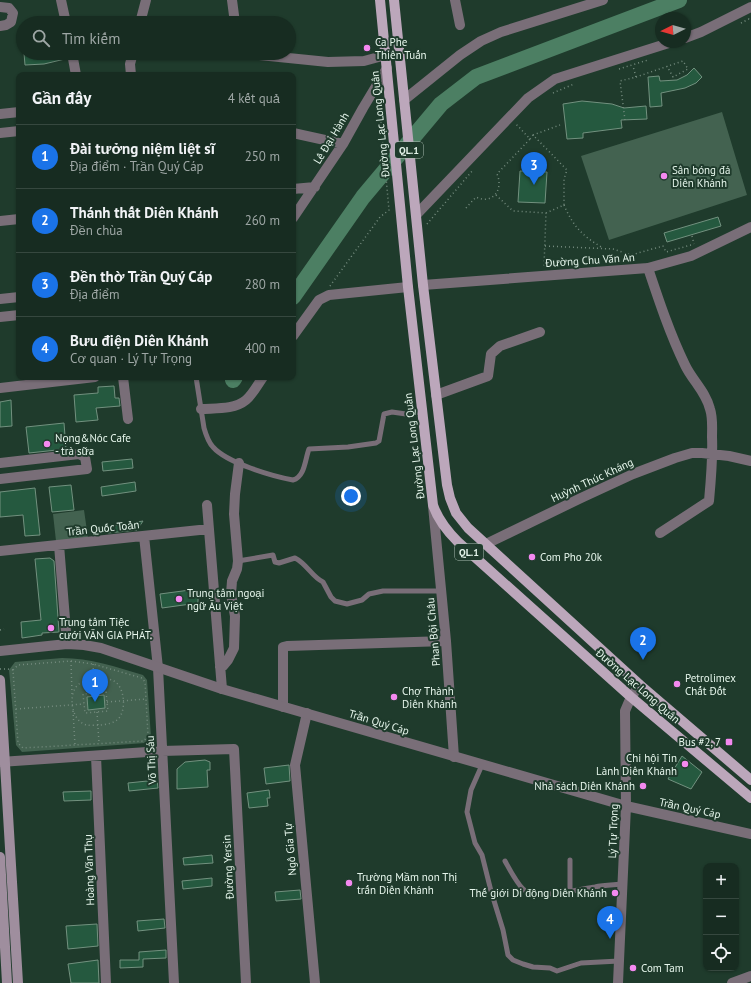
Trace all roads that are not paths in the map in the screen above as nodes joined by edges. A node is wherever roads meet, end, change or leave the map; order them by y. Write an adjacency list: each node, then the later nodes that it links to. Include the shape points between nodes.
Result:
1 (61, 0): 10 (street)
2 (146, 0): 11 (street)
3 (232, 0): 12 (street)
4 (380, 0): 17 (main road, Đường Lạc Long Quân / QL.1)
5 (394, 0): 24 (main road, Đường Lạc Long Quân / QL.1)
6 (455, 0): 13 (street)
7 (603, 0): 24 (street, via 501,32 481,41)
8 (0, 7): 14 (street, via 9,8 13,13 9,24)
9 (751, 7): 15 (street)
10 (64, 16)
11 (142, 16)
12 (234, 16)
13 (460, 25)
14 (0, 26)
15 (691, 36)
16 (655, 47): 34 (street, via 555,79 528,98)
17 (386, 55): 18 (street, via 364,61 328,62); 21 (main road, Đường Lạc Long Quân / QL.1)
18 (296, 59)
19 (73, 60): 22 (street)
20 (131, 60): 23 (street)
21 (387, 68): 30 (street, Lê Đại Hành); 40 (main road, Đường Lạc Long Quân / QL.1)
22 (75, 72)
23 (131, 72)
24 (404, 100): 34 (main road, Đường Lạc Long Quân / QL.1)
25 (16, 112): 26 (street)
26 (0, 114)
27 (16, 131): 28 (street)
28 (0, 133)
29 (296, 134): 30 (street)
30 (343, 144): 31 (street, Lê Đại Hành)
31 (315, 187): 32 (street); 33 (street, Lê Đại Hành)
32 (296, 189)
33 (296, 214)
34 (416, 215): 39 (main road, Đường Lạc Long Quân / QL.1)
35 (16, 219): 36 (street)
36 (0, 221)
37 (751, 227): 38 (street, Đường Chu Văn An, via 691,256)
38 (648, 268): 39 (street, Đường Chu Văn An); 56 (street, via 682,358 690,375 704,394 710,410)
39 (423, 285): 52 (main road, Đường Lạc Long Quân / QL.1)
40 (408, 287): 45 (street, via 329,295 319,300); 54 (main road, Đường Lạc Long Quân / QL.1)
41 (16, 297): 42 (street)
42 (0, 299)
43 (16, 315): 44 (street)
44 (0, 317)
45 (296, 332)
46 (540, 332): 52 (street, via 500,346 491,354 488,376)
47 (69, 380): 51 (street)
48 (123, 380): 55 (street)
49 (196, 380): 53 (lane)
50 (261, 380): 53 (street, via 247,399 236,406)
51 (0, 388)
52 (436, 395): 66 (main road, Đường Lạc Long Quân / QL.1, via 450,498 461,520)
53 (201, 409): 59 (lane, via 209,441 217,451)
54 (422, 412): 59 (lane, via 384,414 379,441 372,445 309,449 303,469 296,479); 61 (main road, Đường Lạc Long Quân / QL.1)
55 (128, 419)
56 (713, 454): 57 (street, Huỳnh Thúc Kháng); 64 (street, via 709,501); 66 (street, Huỳnh Thúc Kháng, via 692,453 669,460 581,498)
57 (751, 461)
58 (0, 463): 60 (street, via 79,454 85,457 87,469)
59 (239, 463): 69 (street, via 234,494)
60 (0, 479)
61 (433, 505): 70 (street, Phan Bội Châu); 79 (main road, Đường Lạc Long Quân / QL.1, via 444,527 458,542)
62 (207, 506): 63 (street)
63 (209, 529): 65 (street, Trần Quốc Toản); 74 (street)
64 (660, 533)
65 (144, 536): 67 (street, Trần Quốc Toản); 75 (street, Võ Thị Sáu)
66 (486, 544): 77 (main road, Đường Lạc Long Quân / QL.1)
67 (59, 545): 68 (street, Trần Quốc Toản); 72 (street)
68 (0, 551)
69 (238, 561): 70 (lane, via 273,555 275,562 280,563 295,558 323,582 335,601 348,604 362,600 369,594 383,591); 74 (street, via 231,594 235,616 234,648 228,660)
70 (441, 591): 71 (street, Phan Bội Châu)
71 (446, 641): 80 (street, via 282,647); 84 (street, Phan Bội Châu)
72 (67, 644): 73 (street, Trần Quý Cáp); 75 (street, Trần Quý Cáp, via 101,648)
73 (0, 651)
74 (220, 667): 78 (street)
75 (158, 668): 78 (street, Trần Quý Cáp); 82 (street, Võ Thị Sáu)
76 (0, 680): 85 (main road)
77 (640, 685): 79 (street, Lý Tự Trọng); 87 (main road, Đường Lạc Long Quân / QL.1)
78 (222, 689): 80 (street, Trần Quý Cáp)
79 (631, 697): 88 (main road, Đường Lạc Long Quân / QL.1); 89 (street, Lý Tự Trọng, via 625,711)
80 (283, 707): 81 (street, Trần Quý Cáp)
81 (306, 713): 84 (street, Trần Quý Cáp); 103 (street, Ngô Gia Tự, via 295,765)
82 (162, 751): 83 (street); 101 (street, Võ Thị Sáu); 102 (street, Đường Yersin, via 234,749)
83 (96, 756): 85 (street); 100 (street, Hoàng Văn Thụ)
84 (454, 757): 86 (street, Trần Quý Cáp)
85 (3, 762): 99 (main road)
86 (482, 765): 89 (street, Trần Quý Cáp); 96 (lane, via 471,790 467,812 475,843 482,856 508,955 512,960 523,964 557,971 581,963)
87 (751, 780)
88 (751, 798)
89 (626, 806): 90 (street, Trần Quý Cáp); 94 (street, Lý Tự Trọng)
90 (751, 834)
91 (0, 857): 98 (main road)
92 (570, 860): 95 (lane)
93 (505, 861): 95 (lane, via 524,890 530,893 548,895)
94 (623, 884): 95 (lane); 96 (street, Lý Tự Trọng)
95 (570, 891)
96 (620, 961): 104 (street, Lý Tự Trọng)
97 (751, 976): 105 (street)
98 (7, 983)
99 (18, 983)
100 (106, 983)
101 (174, 983)
102 (246, 983)
103 (315, 983)
104 (618, 983)
105 (732, 983)

